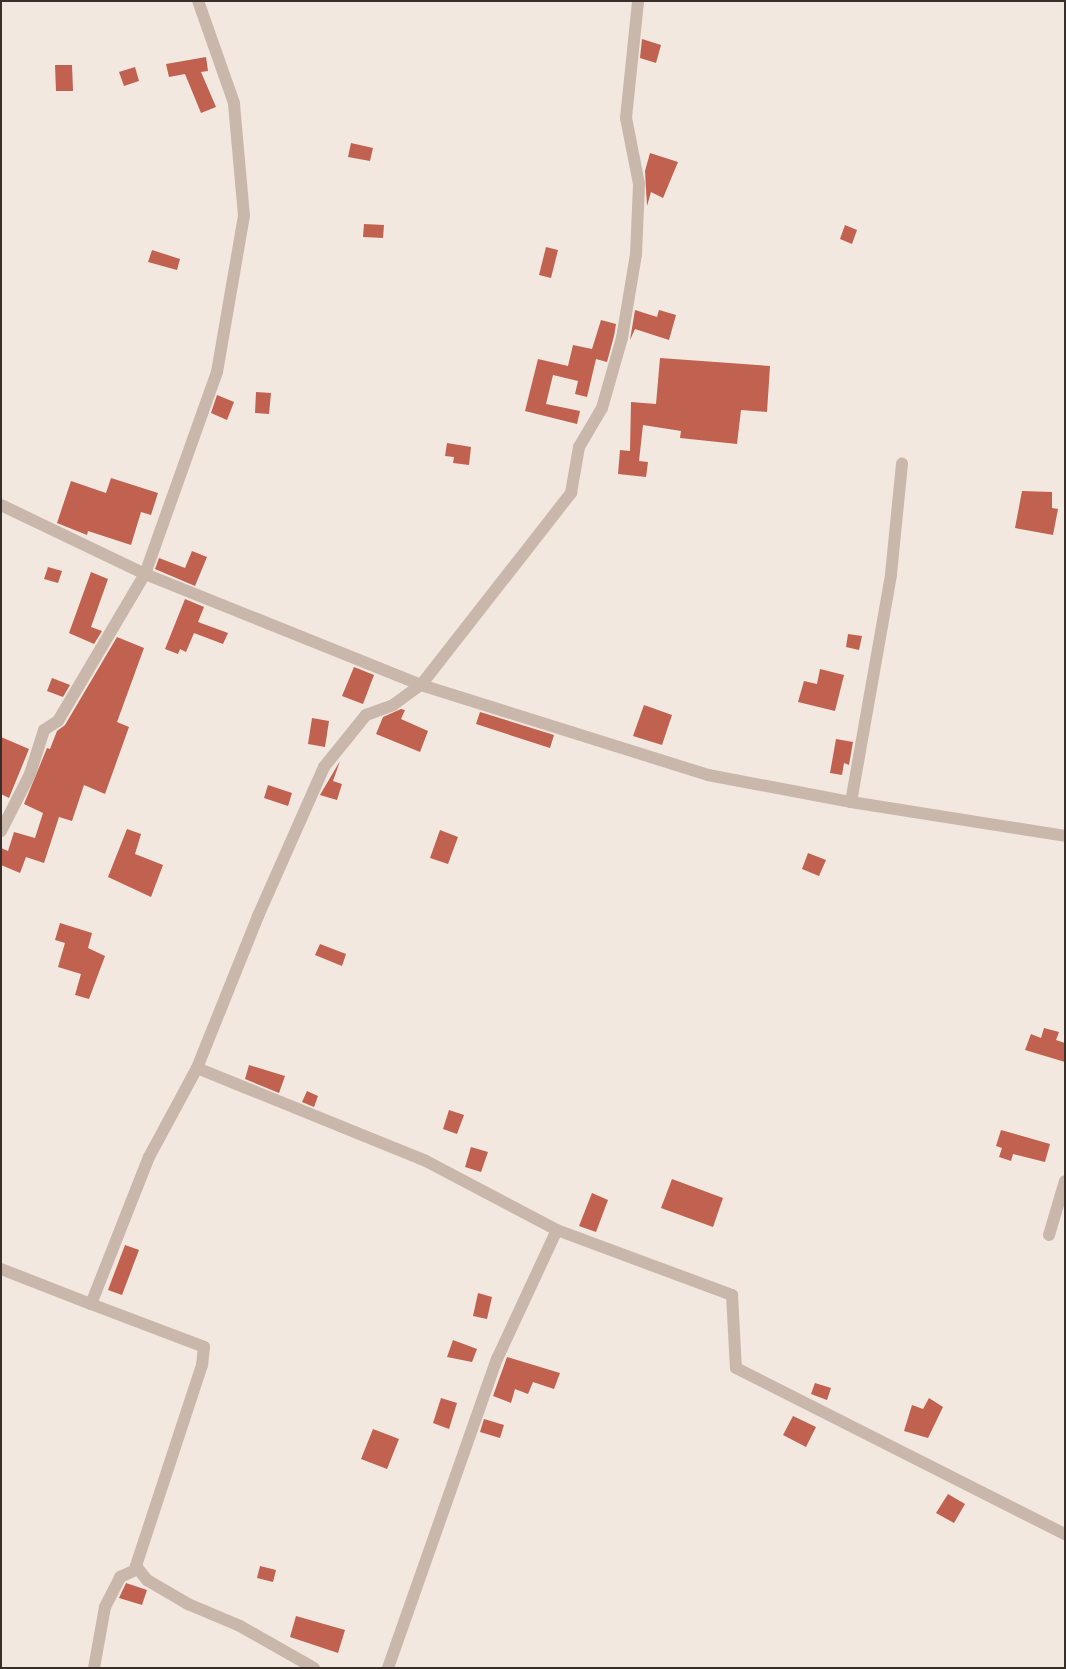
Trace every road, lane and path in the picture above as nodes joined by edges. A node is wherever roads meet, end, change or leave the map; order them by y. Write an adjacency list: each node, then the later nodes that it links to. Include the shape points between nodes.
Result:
1 (198, 1): 5 (street, via 234,103 244,216 217,372)
2 (638, 1): 6 (street, via 626,118 639,184 636,254 622,338 602,408 579,447 571,493)
3 (902, 464): 7 (street, via 891,574)
4 (1, 505): 5 (street)
5 (145, 574): 6 (street); 8 (street, via 58,721 44,730 30,774)
6 (421, 685): 7 (street, via 708,775); 10 (street, via 393,705 366,715 324,766 258,916)
7 (850, 802): 9 (street)
8 (1, 832)
9 (1065, 836)
10 (197, 1068): 12 (street, via 426,1161); 15 (street, via 149,1157)
11 (1065, 1181): 13 (street)
12 (558, 1230): 16 (street, via 732,1295 736,1368); 20 (street, via 497,1359)
13 (1048, 1235)
14 (1, 1269): 15 (street)
15 (91, 1304): 17 (street, via 204,1347 202,1366)
16 (1065, 1534)
17 (136, 1566): 18 (street, via 136,1570 120,1577 105,1607); 19 (street, via 147,1580 188,1604 240,1626)
18 (94, 1668)
19 (314, 1668)
20 (388, 1668)

